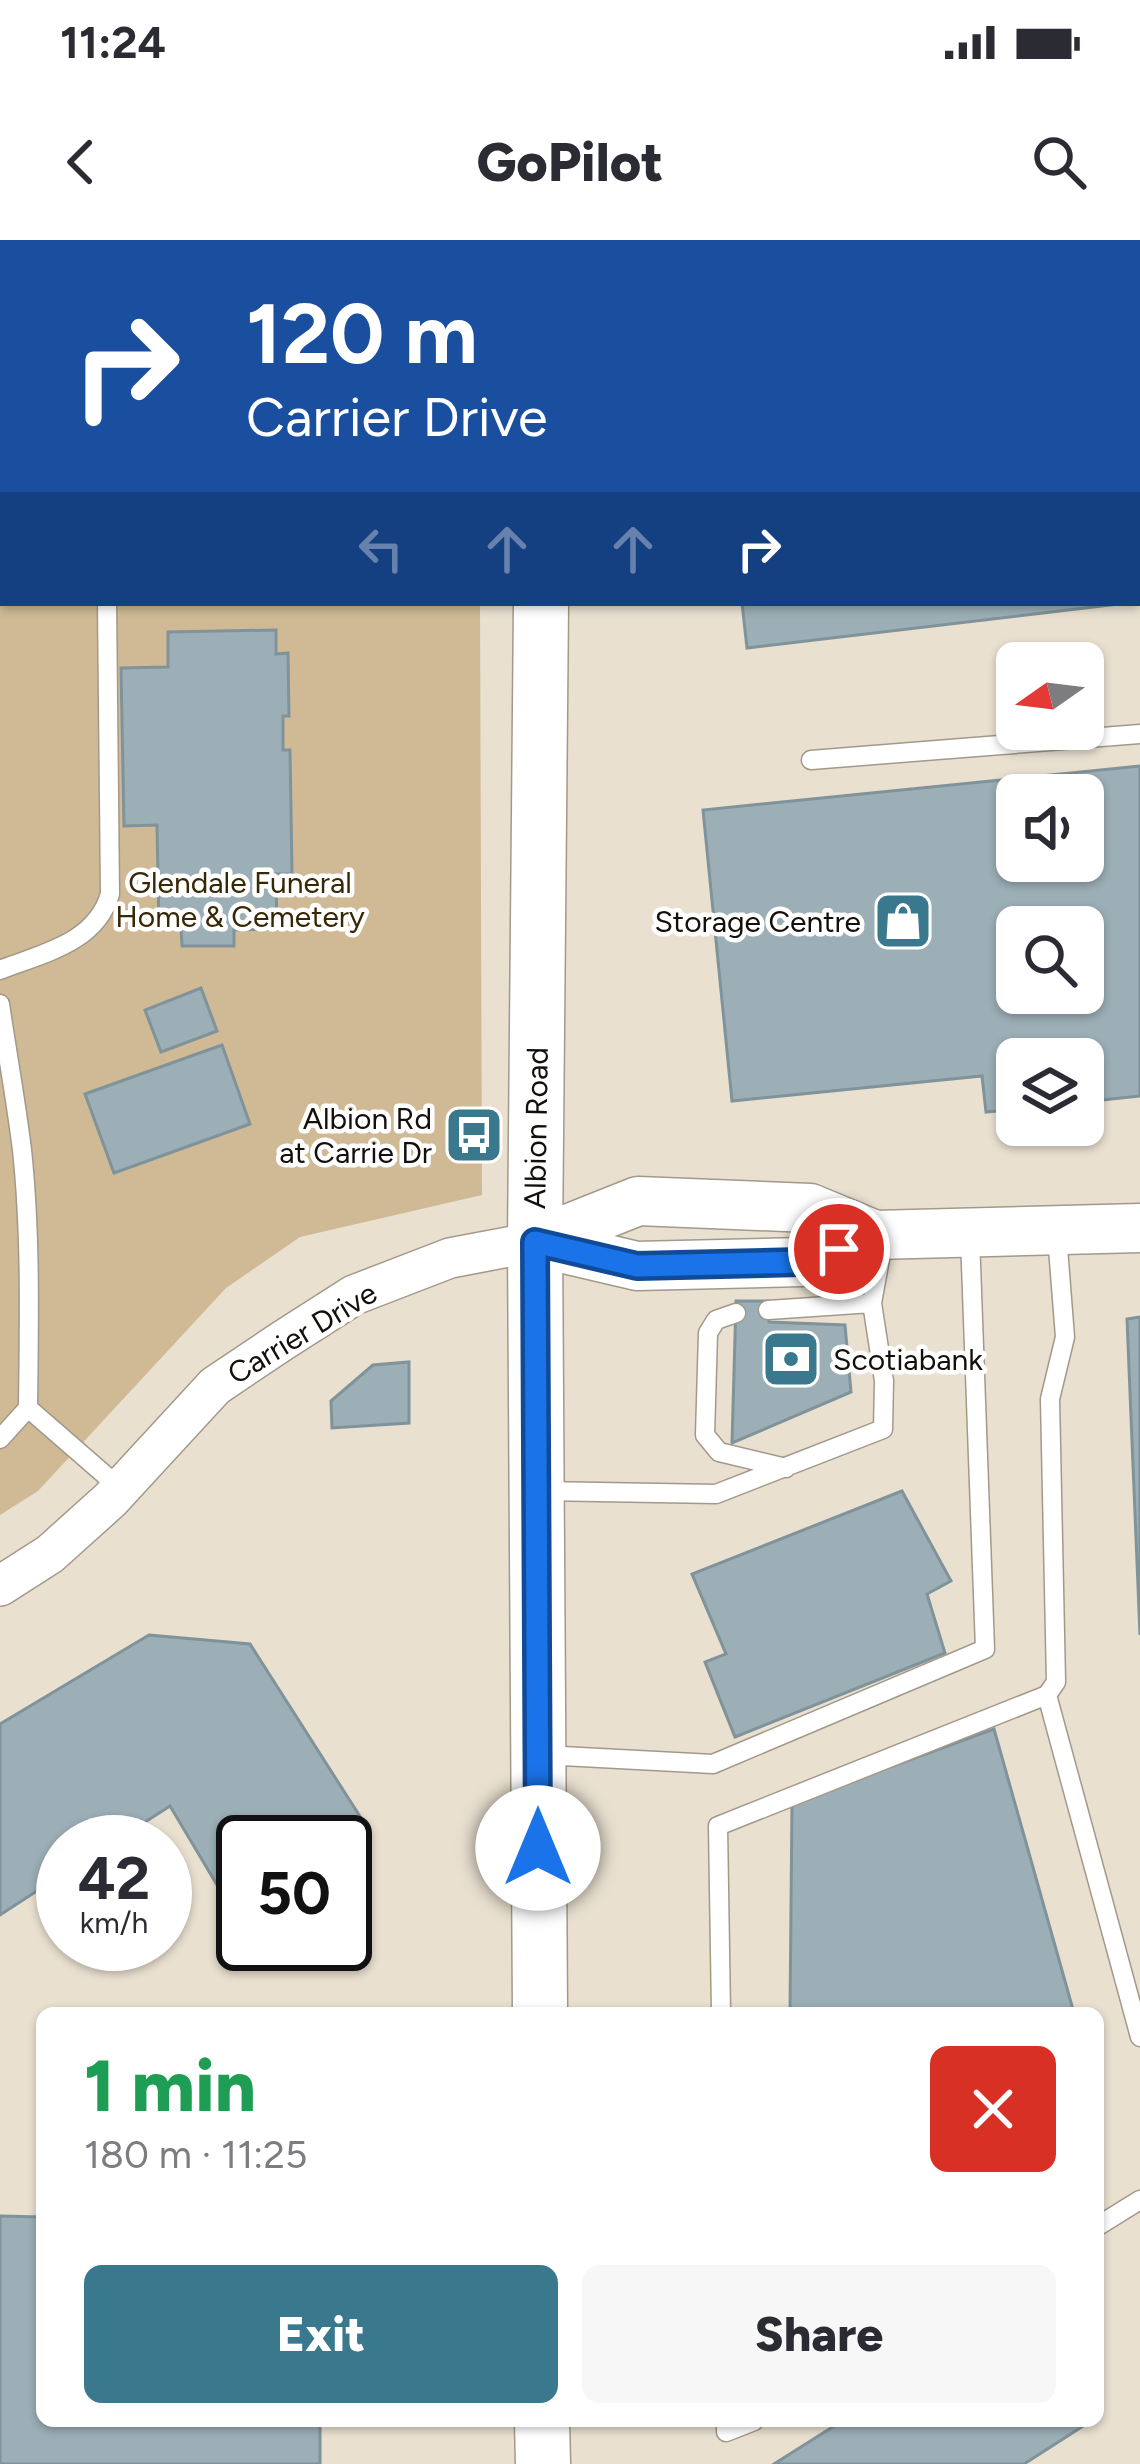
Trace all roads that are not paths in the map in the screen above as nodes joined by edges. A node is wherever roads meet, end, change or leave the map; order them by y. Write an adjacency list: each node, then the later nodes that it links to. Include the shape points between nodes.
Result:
1 (107, 606): 5 (lane, via 104,915 90,932)
2 (541, 606): 11 (main road, Albion Road)
3 (1140, 734): 4 (lane)
4 (811, 760)
5 (0, 970)
6 (0, 1004): 15 (lane, via 22,1150)
7 (1140, 1228): 8 (street, Carrier Drive)
8 (1056, 1230): 9 (street, Carrier Drive); 21 (lane, via 1065,1337 1050,1400 1056,1682)
9 (970, 1232): 10 (street, Carrier Drive); 22 (lane, via 986,1649 713,1764)
10 (880, 1235): 11 (street, Carrier Drive, via 811,1208 638,1201); 12 (lane)
11 (535, 1242): 18 (street, Carrier Drive, via 450,1258 354,1295 215,1386); 19 (main road, Albion Road)
12 (872, 1303): 13 (lane); 17 (lane, via 883,1429)
13 (768, 1310)
14 (736, 1312): 17 (lane, via 708,1333 706,1435 719,1452)
15 (28, 1408): 16 (lane); 18 (lane)
16 (0, 1439)
17 (785, 1468): 19 (lane, via 716,1494)
18 (121, 1488): 20 (street, Carrier Drive, via 50,1554)
19 (536, 1491): 22 (main road, Albion Road)
20 (0, 1586)
21 (1047, 1695): 24 (lane, via 718,1826); 25 (lane)
22 (538, 1754): 23 (main road, Albion Road)
23 (540, 2007)
24 (722, 2007)
25 (1140, 2037)
26 (1140, 2200): 27 (lane)
27 (1104, 2222)
28 (542, 2427): 29 (main road)
29 (543, 2464)

